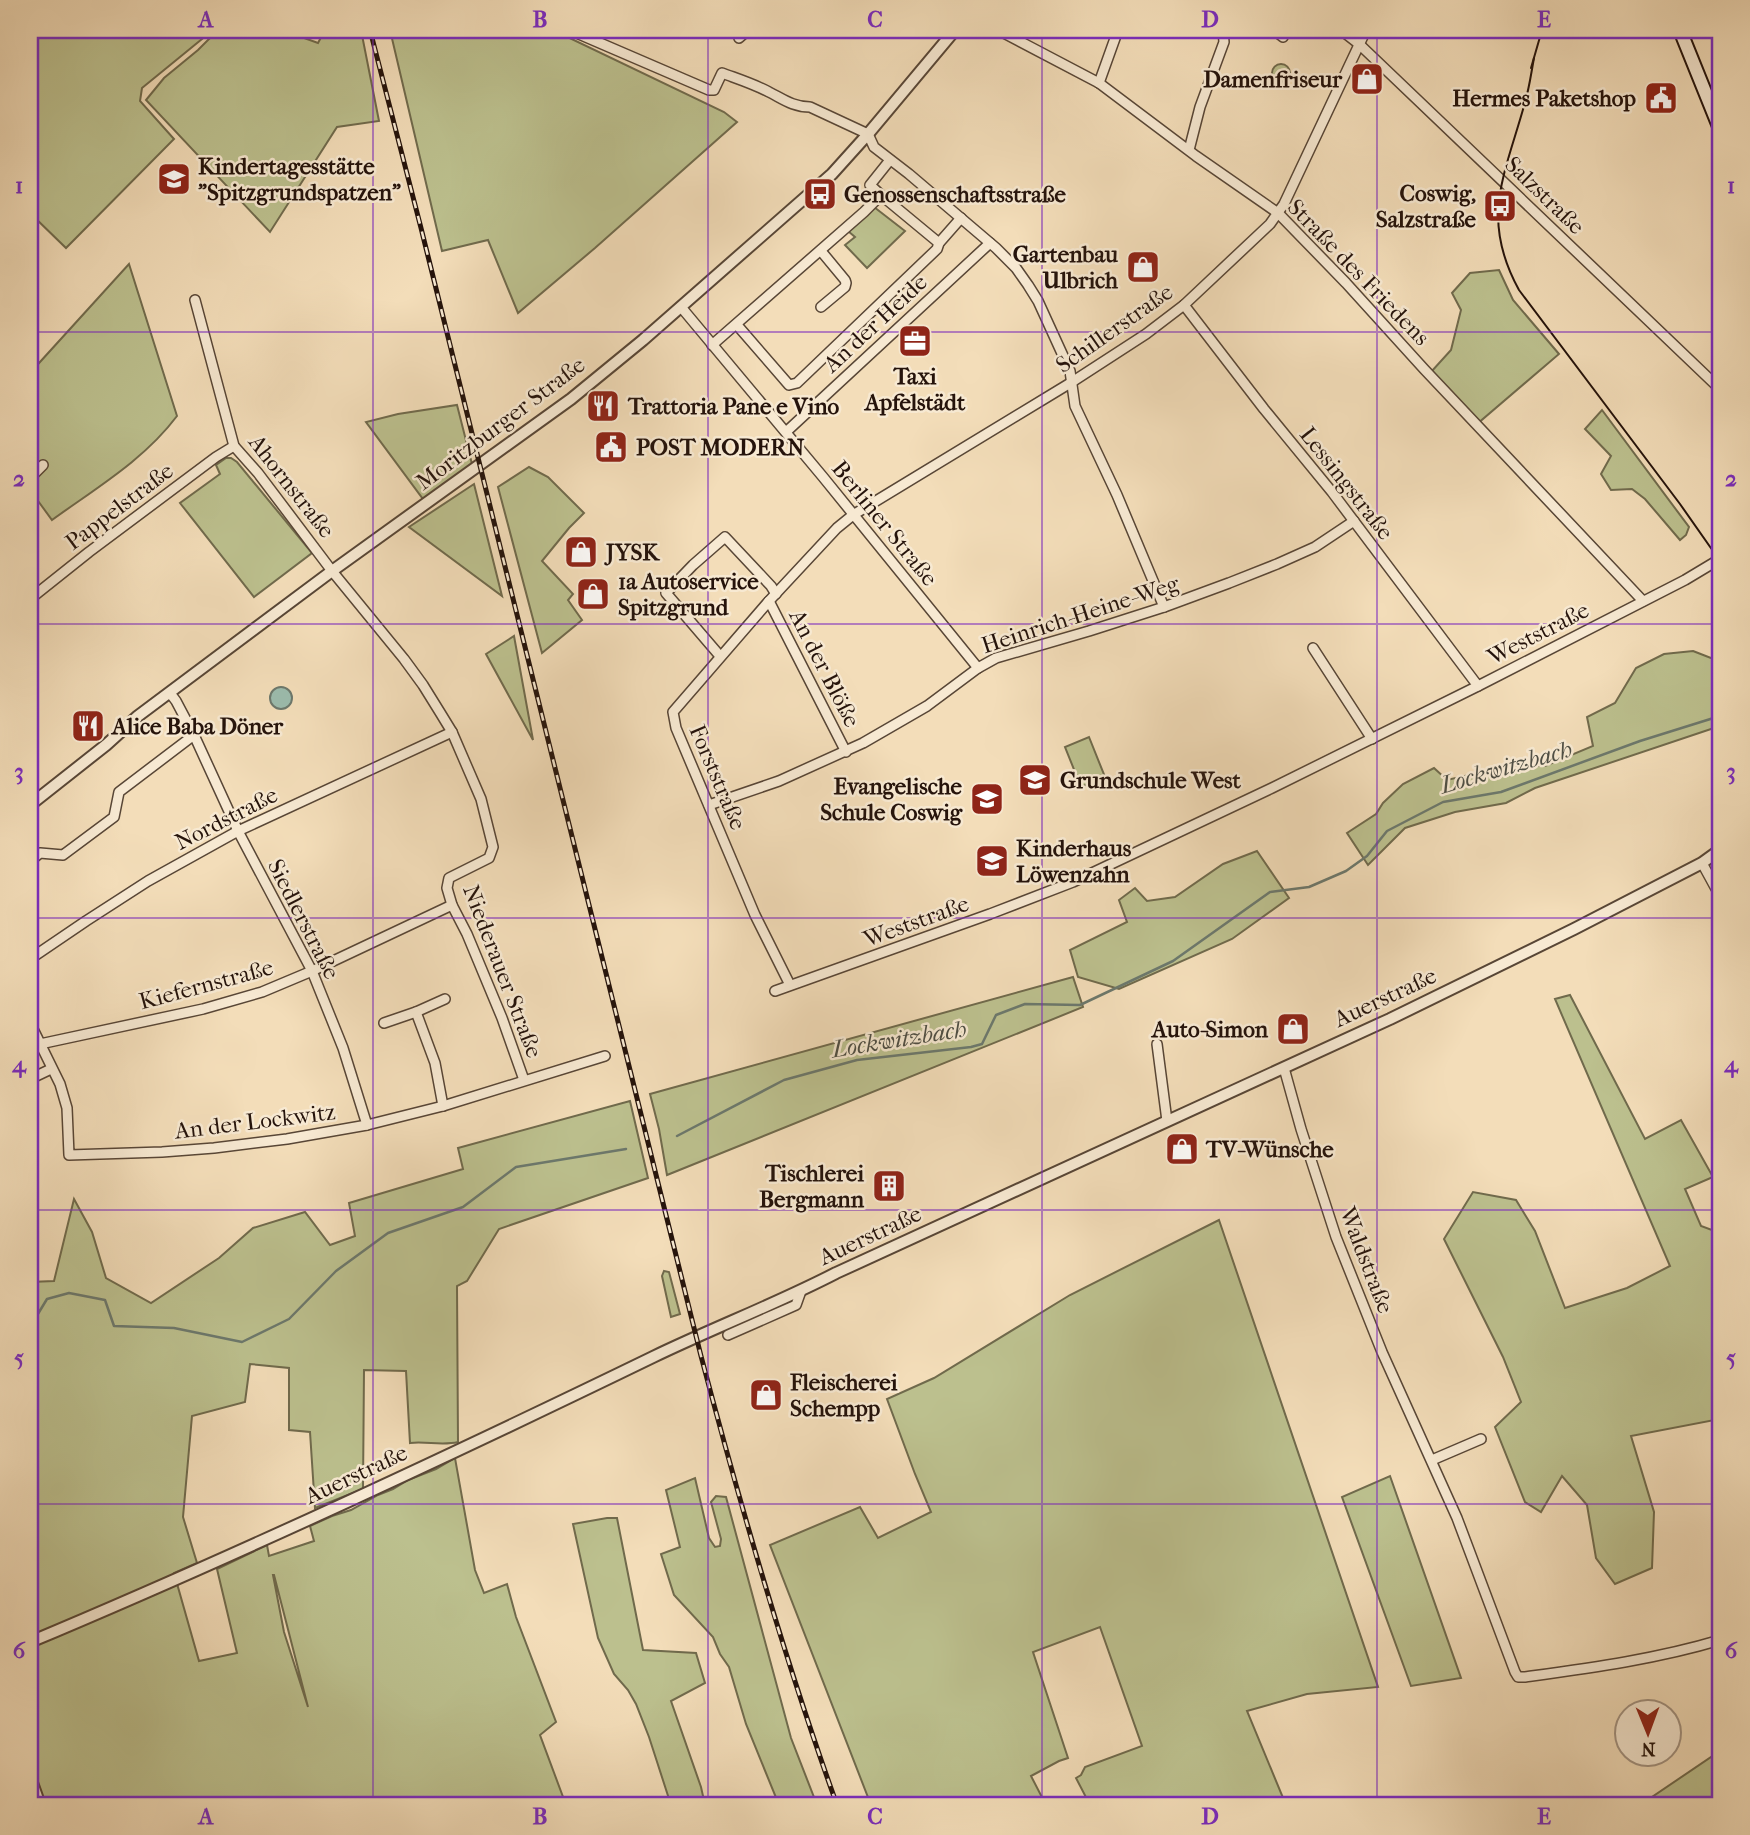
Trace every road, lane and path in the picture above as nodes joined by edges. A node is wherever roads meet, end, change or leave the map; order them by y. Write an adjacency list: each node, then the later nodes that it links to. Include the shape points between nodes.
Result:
1 (578, 30): 16 (street, via 709,90 714,90 722,73)
2 (748, 30): 12 (street)
3 (955, 30): 16 (street, Moritzburger Straße)
4 (998, 30): 14 (street, Straße des Friedens)
5 (1118, 30): 14 (street)
6 (1223, 30): 17 (street, via 1224,42)
7 (1274, 30): 11 (street)
8 (1341, 30): 13 (street, Salzstraße)
9 (1366, 30): 13 (street, Schillerstraße)
10 (1680, 30): 15 (main road)
11 (1283, 37)
12 (739, 38)
13 (1359, 44): 20 (street, Schillerstraße); 32 (street, Salzstraße)
14 (1099, 83): 17 (street, Straße des Friedens)
15 (1720, 130)
16 (868, 134): 18 (street, via 874,147); 27 (street, Moritzburger Straße, via 832,174)
17 (1189, 150): 20 (street, Straße des Friedens)
18 (890, 160): 19 (street, via 870,185); 21 (street)
19 (881, 195): 22 (street); 24 (street)
20 (1278, 213): 26 (street, Schillerstraße); 43 (street, Straße des Friedens)
21 (961, 218): 22 (street); 23 (street)
22 (939, 243): 29 (street, via 797,383 789,385)
23 (990, 243): 31 (street, via 1016,268 1038,301); 33 (street, An der Heide)
24 (821, 251): 28 (street, via 846,283); 29 (street)
25 (195, 300): 34 (street, Ahornstraße)
26 (1184, 305): 31 (street, Schillerstraße); 38 (street, Lessingstraße)
27 (681, 307): 30 (street, Berliner Straße); 40 (street, Moritzburger Straße, via 571,398)
28 (821, 307)
29 (737, 325): 30 (street)
30 (712, 345): 33 (street, Berliner Straße)
31 (1072, 382): 37 (street, Schillerstraße); 44 (street, via 1075,406)
32 (1720, 389)
33 (786, 432): 37 (street, Berliner Straße)
34 (234, 446): 40 (street, Ahornstraße); 42 (street, Pappelstraße)
35 (43, 465): 36 (street)
36 (30, 478)
37 (853, 515): 41 (street, Forststraße); 47 (street, Berliner Straße)
38 (1354, 521): 44 (street, Heinrich-Heine-Weg, via 1291,558); 48 (street, Lessingstraße)
39 (1720, 559): 43 (street, Weststraße)
40 (332, 571): 49 (street, Moritzburger Straße); 50 (street, Niederauer Straße, via 417,676)
41 (772, 598): 46 (street, Forststraße); 46 (street, An der Blöße, via 771,586 725,537 666,593); 53 (street, An der Blöße)
42 (30, 599)
43 (1643, 601): 48 (street, Weststraße)
44 (1164, 607): 47 (street, Heinrich-Heine-Weg, via 996,658)
45 (1313, 648): 52 (street)
46 (720, 656): 55 (street, Forststraße, via 673,712)
47 (978, 668): 53 (street, Heinrich-Heine-Weg, via 926,706)
48 (1478, 686): 52 (street, Weststraße)
49 (170, 694): 51 (street, Siedlerstraße); 54 (street, Moritzburger Straße)
50 (452, 732): 56 (street, Nordstraße); 61 (street, Niederauer Straße, via 481,799 493,847 489,858 449,878)
51 (194, 735): 56 (street, Siedlerstraße); 58 (street, via 119,792 114,817 63,855 40,853)
52 (1372, 739): 64 (street, Weststraße, via 1073,882)
53 (846, 752): 55 (street, Heinrich-Heine-Weg)
54 (30, 805)
55 (709, 805): 64 (street, Forststraße)
56 (238, 831): 62 (street, Nordstraße, via 148,881); 63 (street, Siedlerstraße)
57 (1720, 850): 59 (street, Auerstraße)
58 (30, 861)
59 (1703, 863): 60 (street); 73 (street, Auerstraße)
60 (1720, 896)
61 (452, 905): 63 (street, Kiefernstraße); 76 (street, Niederauer Straße)
62 (30, 960)
63 (312, 971): 70 (street, Kiefernstraße, via 203,1009); 79 (street, Siedlerstraße)
64 (790, 985): 65 (street, Weststraße)
65 (775, 991)
66 (445, 999): 67 (street)
67 (416, 1012): 69 (street); 77 (street, via 435,1063)
68 (30, 1023): 70 (street)
69 (384, 1023)
70 (40, 1044): 74 (street)
71 (1157, 1044): 78 (street)
72 (605, 1056): 76 (street, An der Lockwitz)
73 (1284, 1068): 78 (street, Auerstraße); 83 (street, Waldstraße, via 1336,1237)
74 (51, 1069): 75 (street); 79 (street, An der Lockwitz, via 67,1108 69,1155 214,1148)
75 (30, 1079)
76 (524, 1080): 77 (street, An der Lockwitz)
77 (443, 1105): 79 (street, An der Lockwitz)
78 (1167, 1121): 80 (street, Auerstraße)
79 (367, 1125)
80 (801, 1292): 81 (street, via 796,1305); 85 (street, Auerstraße)
81 (727, 1335)
82 (1481, 1439): 83 (street)
83 (1432, 1460): 84 (street, Waldstraße, via 1518,1677 1688,1650)
84 (1720, 1640)
85 (30, 1642)
86 (30, 1777): 87 (street)
87 (40, 1805)

